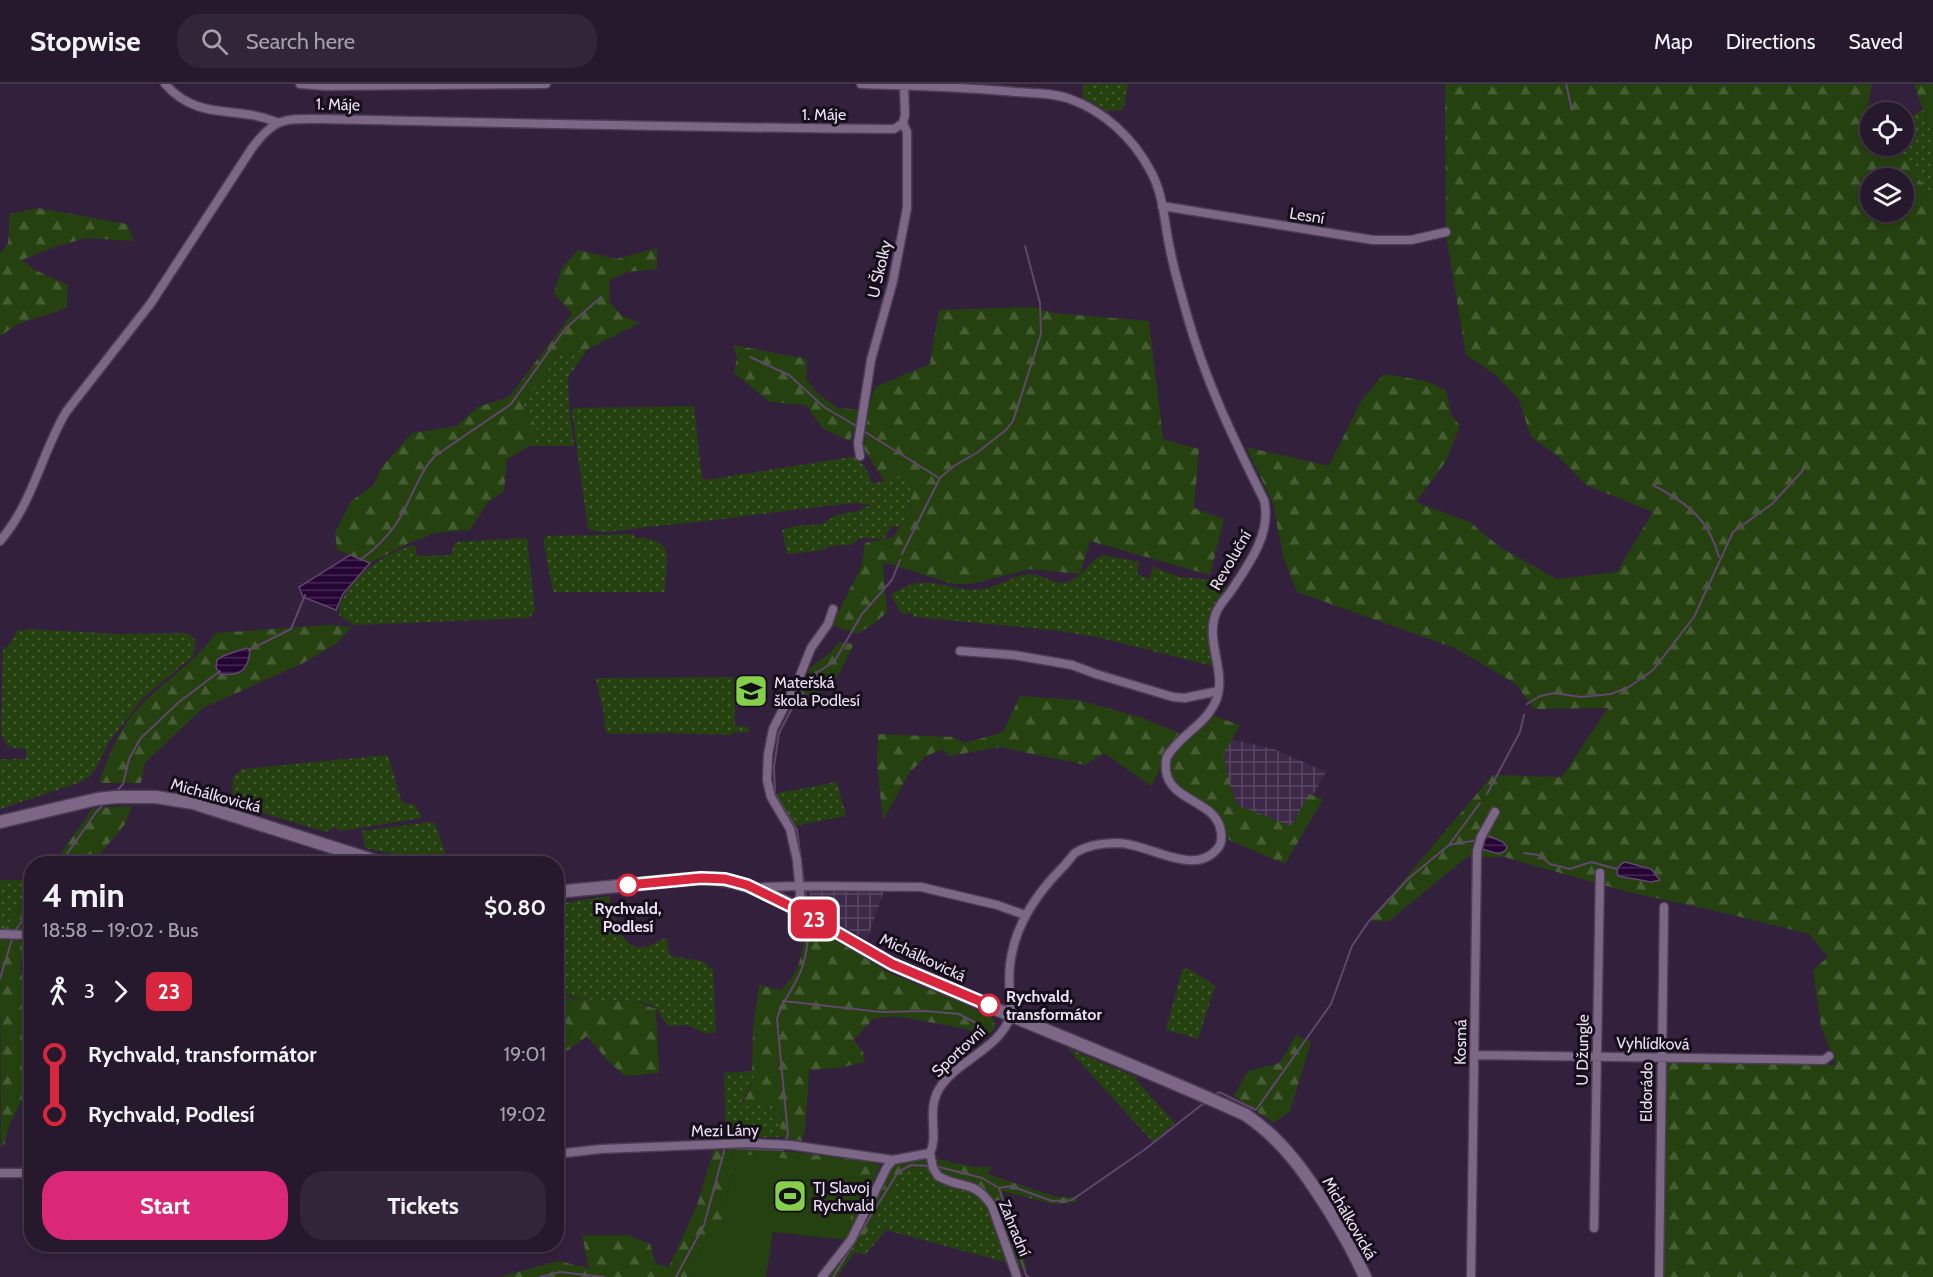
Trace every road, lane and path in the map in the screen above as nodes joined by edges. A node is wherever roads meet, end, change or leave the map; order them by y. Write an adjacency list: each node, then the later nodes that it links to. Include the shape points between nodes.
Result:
1 (165, 84): 7 (street, 1. Máje, via 187,104)
2 (300, 84): 5 (street)
3 (546, 84): 5 (street)
4 (861, 84): 6 (street, Revoluční)
5 (326, 85)
6 (903, 85): 8 (street, U Školky); 9 (street, Revoluční, via 1051,95 1090,108 1120,131 1144,160 1158,187)
7 (276, 122): 8 (street, 1. Máje, via 293,118 882,129 894,129); 12 (street, via 252,148 150,303 66,412 24,508)
8 (903, 123): 11 (street, U Školky, via 907,132 907,208 893,281 871,360 858,443)
9 (1162, 206): 10 (street, Lesní, via 1373,240 1411,240); 15 (street, Revoluční, via 1184,305 1205,369 1267,511 1265,529 1254,555 1216,612 1212,630)
10 (1446, 232)
11 (860, 456)
12 (0, 541)
13 (833, 609): 20 (street, via 773,729 768,755 767,780 771,796 790,829)
14 (960, 651): 15 (street, via 1072,664 1173,697)
15 (1218, 691): 25 (street, via 1211,709 1167,757 1166,765 1167,777 1176,790 1206,808 1221,827 1222,839 1217,849 1197,862 1143,847 1098,844 1075,854 1052,877)
16 (1496, 812): 29 (street, Kosmá, via 1477,851)
17 (0, 822): 18 (street, Michálkovická, via 97,799 156,797 193,803)
18 (360, 856)
19 (1600, 873): 31 (street, U Džungle)
20 (798, 886): 21 (street); 24 (street); 25 (street, via 921,887)
21 (756, 889): 22 (street, Michálkovická, via 725,879 701,878); 24 (street, Michálkovická)
22 (564, 891)
23 (1664, 907): 32 (street, Eldorádo)
24 (798, 910): 28 (street, Michálkovická, via 892,964)
25 (1025, 915): 28 (street, via 1010,963)
26 (0, 934): 27 (street)
27 (24, 935)
28 (1011, 1015): 34 (street, Sportovní, via 991,1042 940,1087 932,1105); 41 (street, Michálkovická, via 1195,1092 1263,1126 1305,1172)
29 (1475, 1055): 31 (street, Vyhlídková); 42 (street, Kosmá)
30 (1829, 1056): 32 (street, Vyhlídková, via 1824,1060)
31 (1597, 1057): 32 (street, Vyhlídková); 38 (street, U Džungle)
32 (1662, 1058): 43 (street, Eldorádo)
33 (564, 1153): 35 (street, Mezi Lány, via 748,1143)
34 (931, 1156): 35 (street); 40 (street, Zahradní, via 933,1168 942,1178 969,1185 985,1196)
35 (893, 1160): 39 (street, via 851,1239)
36 (0, 1173): 37 (street)
37 (24, 1173)
38 (1594, 1228)
39 (822, 1277)
40 (1017, 1277)
41 (1365, 1277)
42 (1471, 1277)
43 (1659, 1277)

